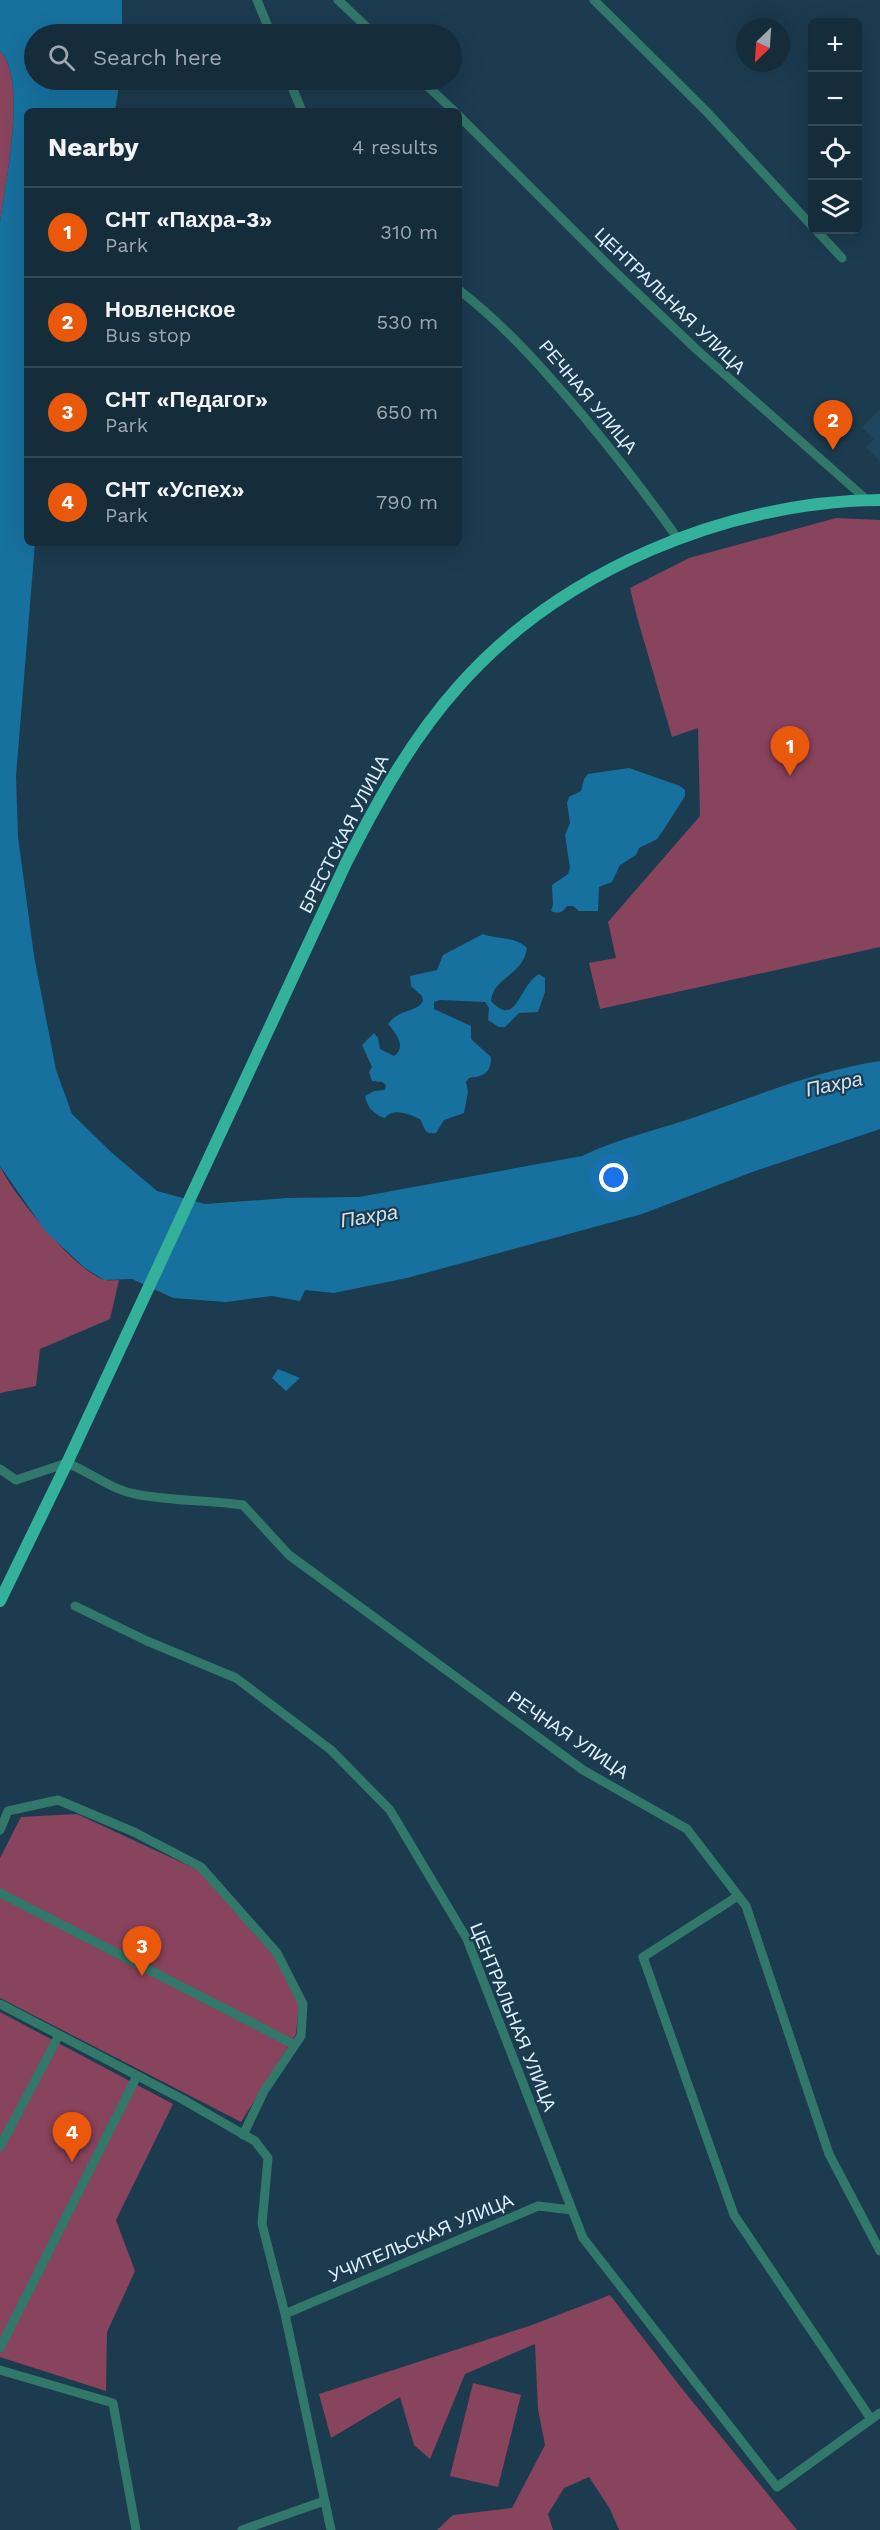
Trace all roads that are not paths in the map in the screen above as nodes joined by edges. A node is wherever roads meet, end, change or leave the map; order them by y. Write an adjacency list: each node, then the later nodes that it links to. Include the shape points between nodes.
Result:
1 (257, 0): 4 (street)
2 (338, 0): 5 (street)
3 (594, 0): 11 (street, via 707,112)
4 (267, 24)
5 (363, 24)
6 (293, 90): 8 (street)
7 (432, 90): 9 (street)
8 (301, 108)
9 (451, 108)
10 (462, 119): 15 (street, ЦЕНТРАЛЬНАЯ УЛИЦА, via 750,399)
11 (808, 221)
12 (820, 234): 13 (street)
13 (842, 258)
14 (462, 292): 16 (street, РЕЧНАЯ УЛИЦА, via 538,362 647,493)
15 (874, 500): 16 (main road, БРЕСТСКАЯ УЛИЦА, via 785,509)
16 (678, 539): 17 (main road, БРЕСТСКАЯ УЛИЦА, via 613,569 503,643 425,727 395,770 229,1110)
17 (67, 1463): 18 (street, via 16,1480); 19 (main road, БРЕСТСКАЯ УЛИЦА); 23 (street, РЕЧНАЯ УЛИЦА, via 112,1487 135,1494 243,1505 289,1555 583,1770 687,1829)
18 (0, 1469)
19 (0, 1601)
20 (75, 1606): 30 (street, ЦЕНТРАЛЬНАЯ УЛИЦА, via 236,1678 331,1750 390,1810 466,1939)
21 (0, 1830): 26 (street, via 8,1811 58,1800 134,1832 201,1867 277,1953 303,2004 301,2036)
22 (0, 1893): 26 (street)
23 (738, 1896): 31 (street, РЕЧНАЯ УЛИЦА, via 746,1906 829,2154); 36 (street, via 643,1957 734,2215)
24 (0, 2004): 25 (street)
25 (59, 2035): 27 (street); 29 (street)
26 (295, 2045): 28 (street, via 264,2091)
27 (138, 2076): 28 (street); 33 (street)
28 (243, 2135): 32 (street, via 255,2141 268,2158 262,2224)
29 (0, 2147)
30 (572, 2210): 32 (street, УЧИТЕЛЬСКАЯ УЛИЦА, via 538,2206); 36 (street, ЦЕНТРАЛЬНАЯ УЛИЦА, via 583,2238 777,2487)
31 (880, 2251)
32 (285, 2314): 37 (street)
33 (0, 2348)
34 (0, 2370): 38 (street, via 113,2403)
35 (880, 2413): 36 (street)
36 (871, 2419)
37 (324, 2501): 39 (street); 40 (street)
38 (136, 2530)
39 (242, 2530)
40 (331, 2530)

